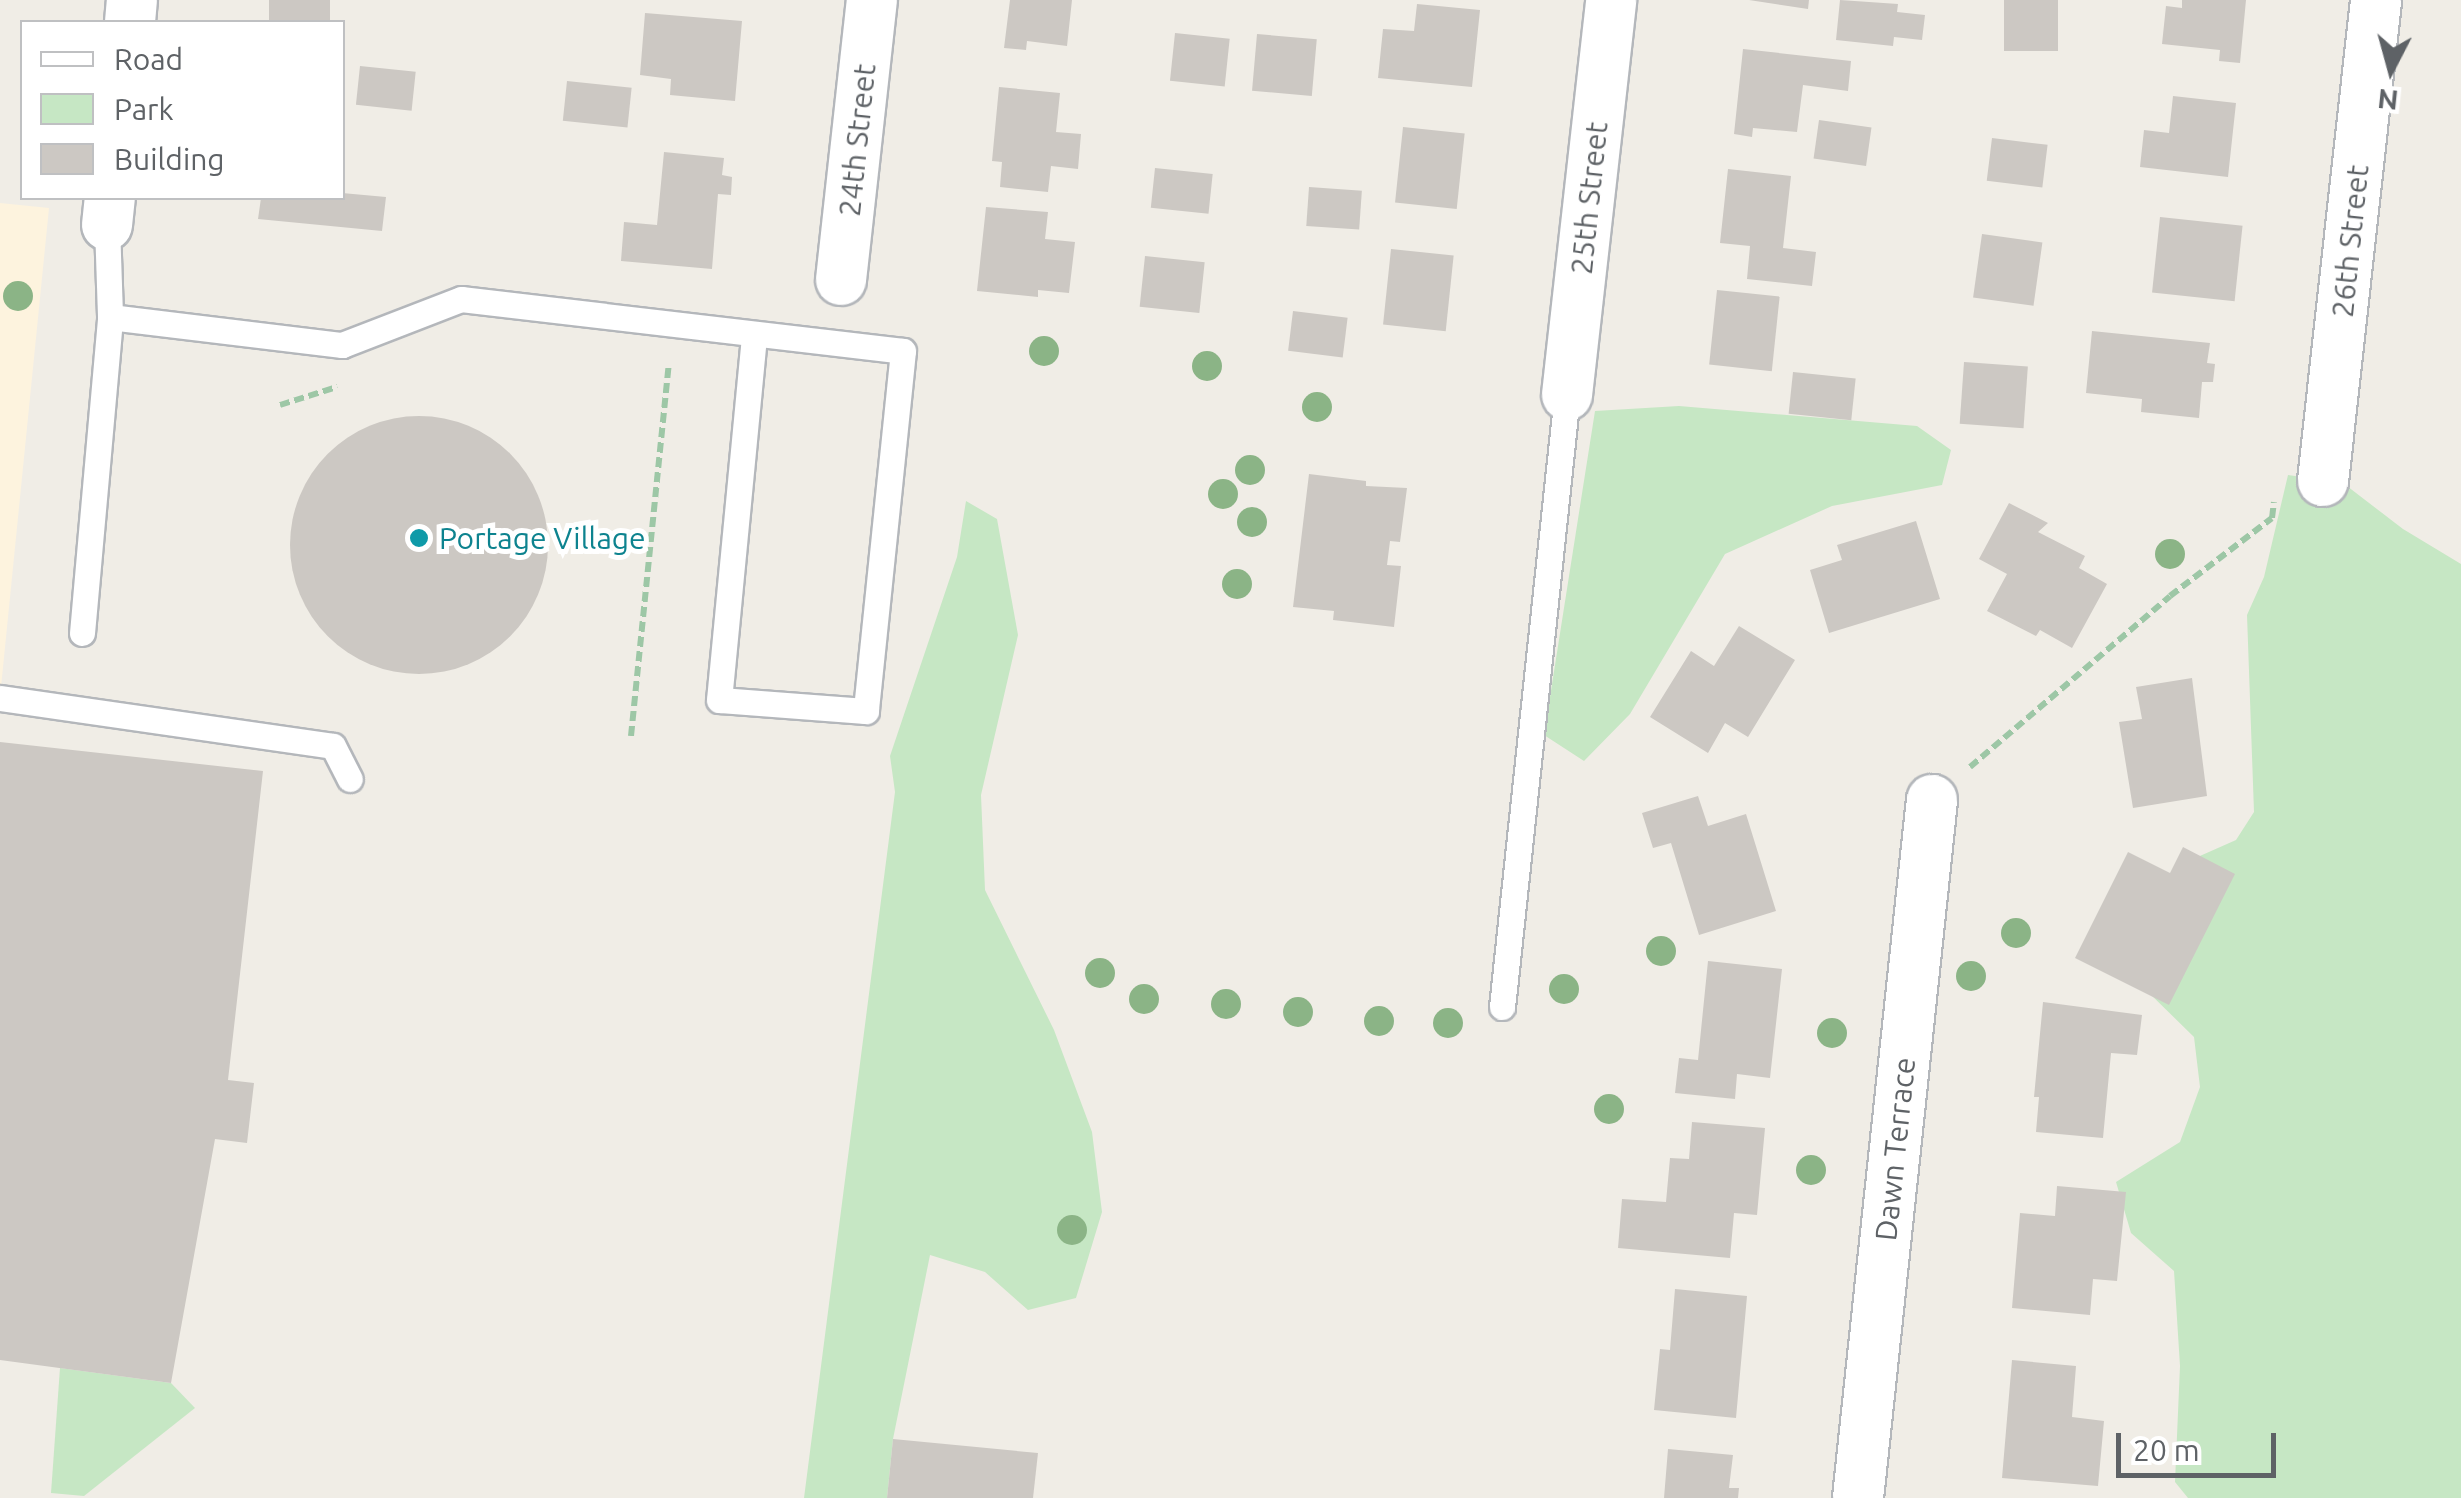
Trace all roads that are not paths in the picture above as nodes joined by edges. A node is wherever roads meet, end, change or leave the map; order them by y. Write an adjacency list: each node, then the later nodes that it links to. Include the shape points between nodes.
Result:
1 (872, 0): 5 (street, 24th Street)
2 (1611, 0): 8 (street, 25th Street)
3 (2376, 0): 9 (street, 26th Street)
4 (109, 211): 6 (lane)
5 (842, 280)
6 (110, 318): 7 (lane, via 342,346 461,299); 10 (lane)
7 (754, 337): 7 (lane, via 903,352 866,711 719,700)
8 (1567, 395): 14 (lane)
9 (2324, 474)
10 (82, 633)
11 (0, 698): 12 (lane, via 334,746)
12 (350, 779)
13 (1932, 800): 15 (street, Dawn Terrace)
14 (1502, 1008)
15 (1858, 1498)

